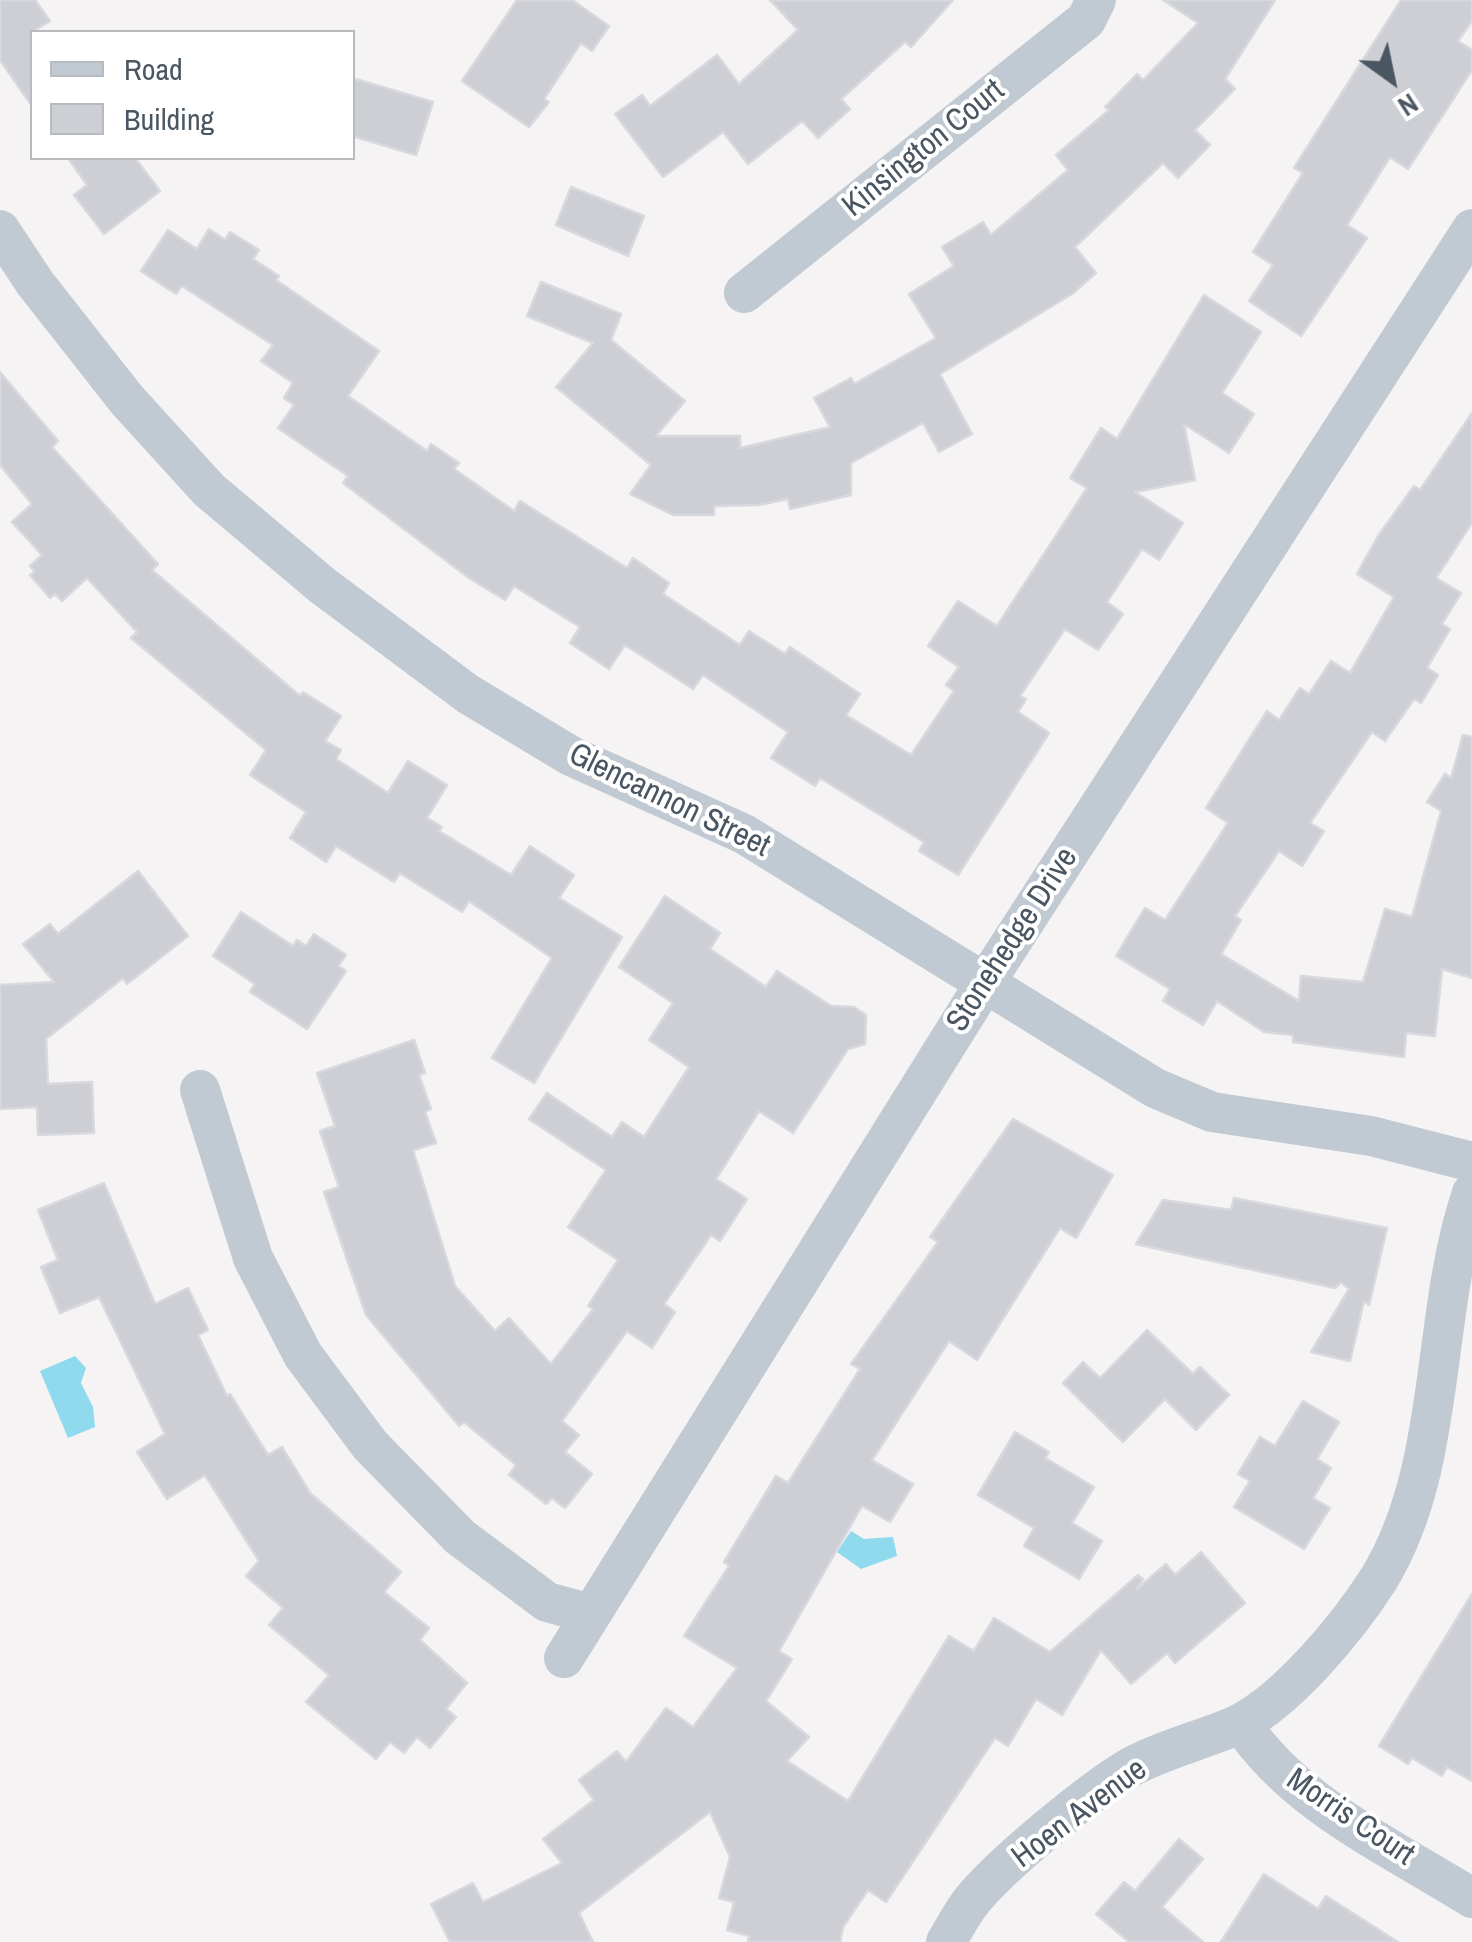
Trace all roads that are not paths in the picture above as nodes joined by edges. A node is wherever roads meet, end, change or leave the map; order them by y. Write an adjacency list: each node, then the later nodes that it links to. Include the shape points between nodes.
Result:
1 (1096, 0): 4 (street, Kinsington Court, via 1086,20)
2 (1472, 229): 5 (street, Stonehedge Drive)
3 (0, 230): 5 (street, Glencannon Street, via 138,413 209,490 323,586 468,694 570,756 744,834)
4 (744, 292)
5 (985, 982): 7 (street, Glencannon Street, via 1100,1058 1212,1112 1371,1136); 9 (street, Stonehedge Drive)
6 (200, 1090): 9 (street, via 253,1258 303,1355 370,1445 460,1537 546,1602)
7 (1472, 1162)
8 (1472, 1193): 11 (street, Hoen Avenue, via 1456,1242 1429,1437 1380,1577 1322,1657)
9 (591, 1614): 10 (street, Stonehedge Drive)
10 (564, 1658)
11 (1241, 1723): 12 (street, Morris Court, via 1262,1756 1301,1790); 13 (street, Hoen Avenue, via 1131,1767 1043,1834 970,1902)
12 (1472, 1898)
13 (946, 1942)

